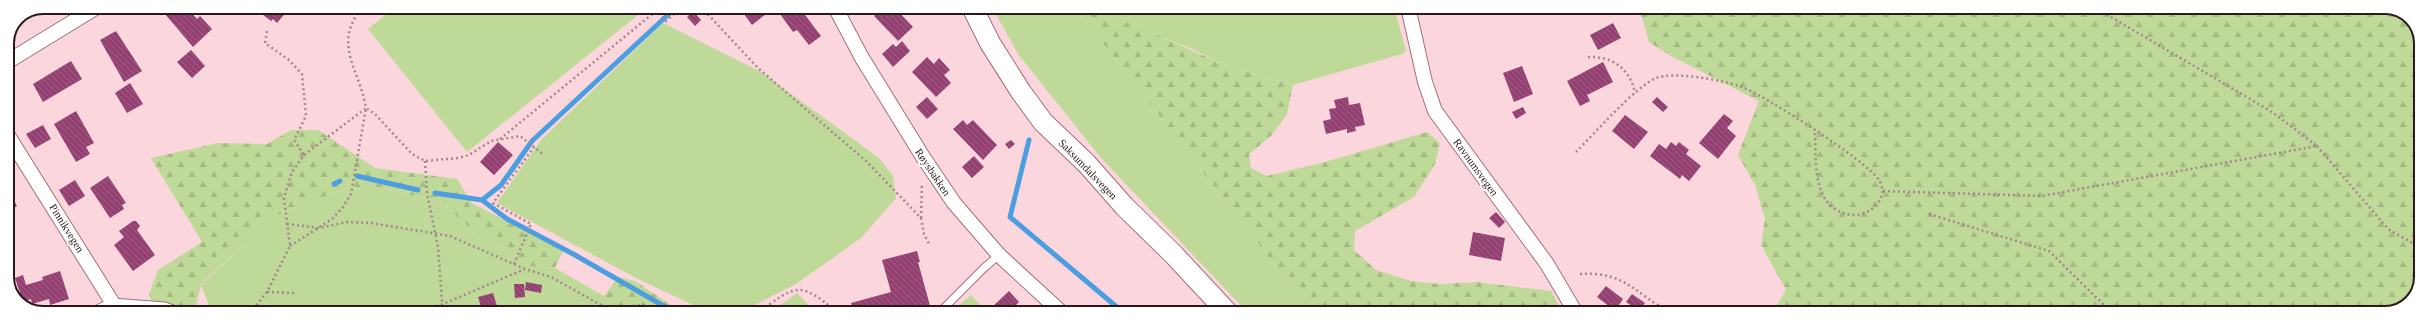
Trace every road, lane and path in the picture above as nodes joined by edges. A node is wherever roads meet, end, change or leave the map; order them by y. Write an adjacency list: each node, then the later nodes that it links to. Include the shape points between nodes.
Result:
1 (86, 14): 13 (street)
2 (358, 14): 15 (path, via 352,24 347,50 364,95)
3 (652, 14): 17 (path)
4 (659, 14): 5 (path, via 666,21)
5 (674, 14)
6 (708, 14): 28 (path, via 758,68 866,161)
7 (839, 14): 25 (street, Røysbakken, via 862,58)
8 (976, 14): 52 (main road, Saksumdalsvegen, via 990,43 1043,122 1087,164 1124,206)
9 (1410, 14): 53 (street, Ravnumsvegen, via 1425,82 1435,111 1547,264)
10 (2106, 14): 20 (path, via 2272,112)
11 (267, 31): 22 (path, via 265,43 289,60 302,74 306,116 294,140)
12 (1588, 56): 14 (path, via 1607,59 1622,66 1633,82)
13 (14, 58)
14 (1635, 93): 16 (path, via 1656,78 1670,75 1739,86 1761,96); 21 (path)
15 (366, 108): 22 (path); 24 (path, via 375,114 412,154); 30 (path, via 351,194 343,207)
16 (1815, 132): 26 (path, via 1861,164 1878,179); 26 (path, via 1817,175 1828,203 1852,216 1866,214 1877,204)
17 (500, 140): 19 (path, via 520,136); 24 (path, via 491,141 464,156)
18 (14, 146): 42 (street, Pinnikvegen)
19 (533, 146): 23 (path); 36 (path, via 493,203 531,224)
20 (2317, 146): 26 (path, via 2042,196); 33 (path, via 2388,229)
21 (1576, 152)
22 (304, 155): 29 (path, via 292,172 284,198)
23 (544, 155)
24 (425, 161): 31 (path, via 427,193)
25 (935, 174): 28 (path, via 922,182); 35 (street, Røysbakken, via 954,203)
26 (1883, 191)
27 (1929, 214): 55 (path, via 2049,251)
28 (921, 218): 32 (path)
29 (287, 224): 30 (path); 34 (path)
30 (319, 228): 31 (path, via 346,222); 34 (path)
31 (437, 233): 36 (path, via 472,244); 41 (path)
32 (929, 244)
33 (2414, 244)
34 (290, 246): 39 (path)
35 (999, 255): 50 (lane); 51 (street, Røysbakken)
36 (514, 264): 37 (path)
37 (525, 269): 41 (path); 45 (path, via 551,277)
38 (1580, 274): 54 (path, via 1611,276 1630,284)
39 (267, 292): 40 (path); 43 (path)
40 (295, 293)
41 (443, 304): 44 (path)
42 (107, 306)
43 (256, 306)
44 (436, 306)
45 (603, 306)
46 (633, 306): 47 (path)
47 (648, 306)
48 (767, 306): 49 (path, via 790,290 798,289)
49 (830, 306)
50 (946, 306)
51 (1054, 306)
52 (1221, 306)
53 (1572, 306)
54 (1662, 306)
55 (2105, 306)

